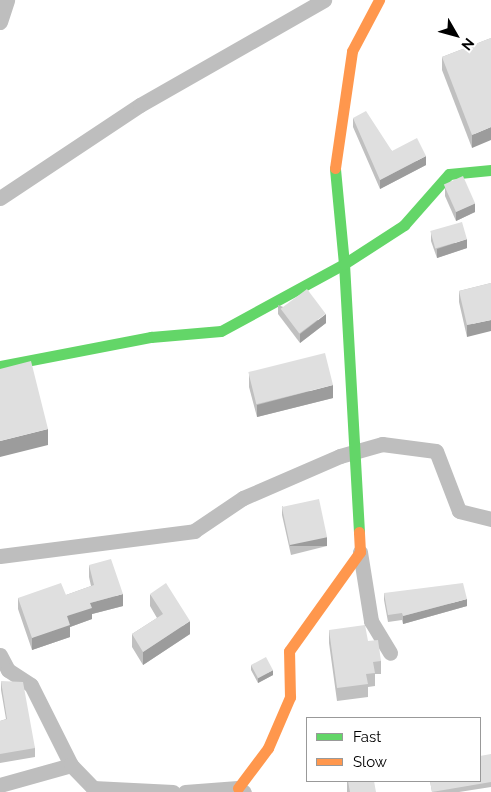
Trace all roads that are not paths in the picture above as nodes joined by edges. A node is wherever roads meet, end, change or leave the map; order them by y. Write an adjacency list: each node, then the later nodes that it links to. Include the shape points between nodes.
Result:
1 (7, 0): 4 (street)
2 (324, 0): 6 (street, via 140,105)
3 (379, 0): 7 (street, via 352,51 334,174)
4 (0, 22)
5 (491, 170): 7 (street, via 450,174 404,225)
6 (0, 198)
7 (344, 264): 8 (street, via 221,331 151,337); 9 (street)
8 (0, 366)
9 (355, 452): 10 (street, via 382,444 436,451 459,511); 11 (street); 12 (street, via 243,498 194,530)
10 (491, 519)
11 (360, 552): 13 (street, via 371,621); 17 (street, via 289,651 290,697 268,748)
12 (0, 556)
13 (390, 653)
14 (0, 655): 15 (street, via 8,670 31,685)
15 (71, 765): 16 (street); 18 (street, via 93,788)
16 (0, 785)
17 (241, 790): 19 (street)
18 (173, 792)
19 (185, 792)

